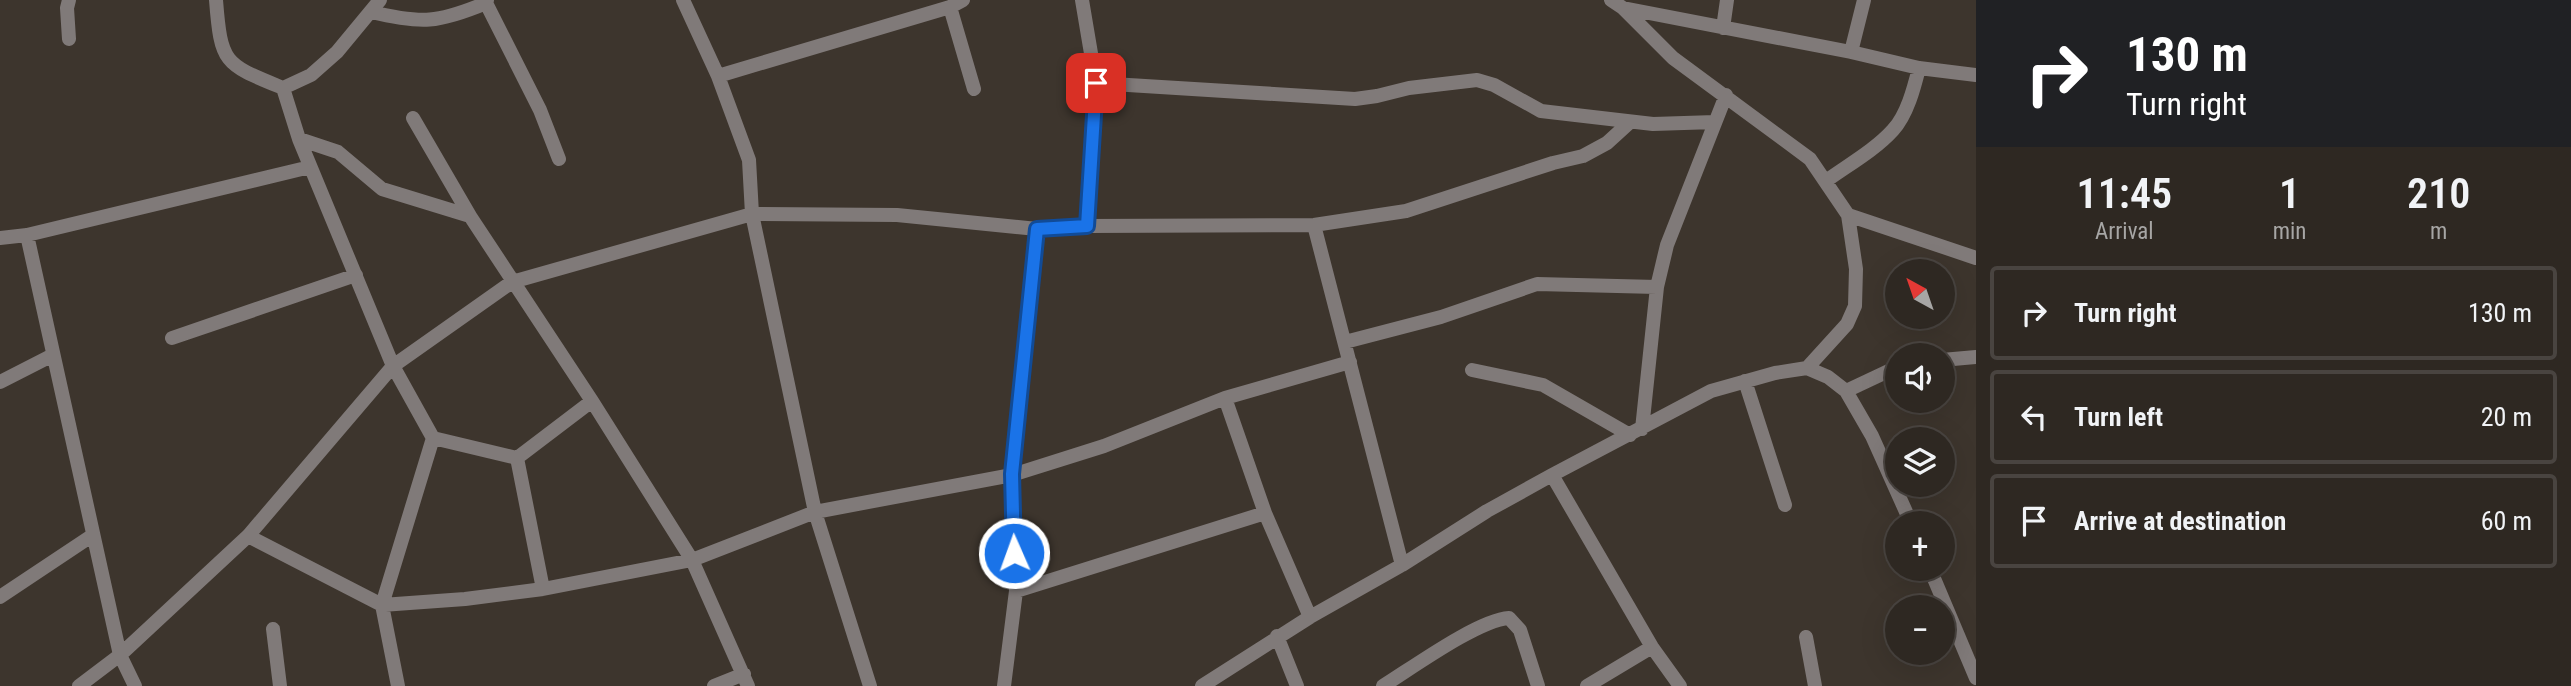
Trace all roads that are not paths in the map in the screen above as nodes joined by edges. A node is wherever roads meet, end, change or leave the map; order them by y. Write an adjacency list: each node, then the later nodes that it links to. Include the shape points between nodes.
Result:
1 (69, 0): 12 (street)
2 (216, 0): 18 (street, via 220,43 230,62)
3 (683, 0): 16 (street)
4 (1083, 0): 17 (street)
5 (1727, 0): 11 (street)
6 (1864, 0): 13 (street)
7 (486, 1): 10 (street, via 451,18 418,21); 25 (street)
8 (956, 4): 16 (street); 19 (street)
9 (1617, 4): 11 (street); 20 (street, via 1673,58)
10 (376, 6): 18 (street, via 311,75)
11 (1723, 28): 13 (street)
12 (69, 40)
13 (1851, 52): 14 (street)
14 (1919, 68): 15 (street); 27 (street, via 1895,128)
15 (1976, 75)
16 (718, 76): 28 (street, via 749,160)
17 (1096, 83): 22 (street, via 1354,99 1477,80 1541,111); 32 (street)
18 (283, 88): 24 (street)
19 (974, 89)
20 (1726, 96): 23 (street); 27 (street, via 1810,159)
21 (413, 118): 30 (street)
22 (1630, 122): 23 (street); 31 (street, via 1607,143 1583,156 1406,211)
23 (1715, 122): 39 (street, via 1667,245)
24 (299, 139): 26 (street); 30 (street, via 338,152 382,189)
25 (559, 159)
26 (310, 167): 34 (street); 37 (street)
27 (1826, 181): 29 (street)
28 (752, 214): 33 (street, via 897,215); 38 (street); 62 (street)
29 (1848, 215): 36 (street); 47 (street, via 1856,269 1855,306 1847,324)
30 (470, 216): 38 (street)
31 (1314, 225): 32 (street); 41 (street)
32 (1087, 226): 33 (street)
33 (1037, 229): 58 (street)
34 (27, 235): 35 (street); 42 (street)
35 (0, 238)
36 (1976, 258)
37 (356, 275): 40 (street); 46 (street)
38 (512, 282): 46 (street); 54 (street)
39 (1657, 287): 41 (street, via 1537,284 1441,317); 55 (street)
40 (172, 338)
41 (1345, 342): 45 (street)
42 (53, 355): 51 (street); 64 (street)
43 (1976, 357): 44 (street)
44 (1955, 359)
45 (1350, 362): 53 (street); 67 (street)
46 (393, 366): 56 (street); 65 (street)
47 (1808, 368): 50 (street); 52 (street)
48 (1472, 370): 55 (street, via 1543,385)
49 (1885, 373): 52 (street)
50 (1745, 381): 55 (street, via 1710,391); 60 (street)
51 (0, 382)
52 (1846, 391): 61 (street, via 1872,436)
53 (1225, 398): 58 (street, via 1104,446); 63 (street)
54 (592, 401): 57 (street); 66 (street)
55 (1636, 432): 59 (street)
56 (433, 438): 57 (street); 72 (street)
57 (517, 458): 69 (street)
58 (1012, 474): 62 (street); 70 (street)
59 (1552, 475): 67 (street); 77 (street)
60 (1785, 505)
61 (1905, 511)
62 (815, 512): 66 (street); 86 (street)
63 (1265, 513): 70 (street); 73 (street)
64 (93, 535): 71 (street); 78 (street)
65 (248, 536): 72 (street); 78 (street)
66 (692, 560): 69 (street); 80 (street)
67 (1402, 565): 73 (street)
68 (1935, 581): 79 (street)
69 (543, 589): 72 (street)
70 (1016, 591): 87 (street)
71 (0, 597)
72 (382, 605): 84 (street)
73 (1310, 617): 75 (street)
74 (273, 629): 83 (street)
75 (1277, 636): 88 (street); 89 (street)
76 (1806, 637): 94 (street)
77 (1652, 647): 92 (street); 93 (street)
78 (120, 655): 81 (street); 82 (street)
79 (1976, 678)
80 (746, 680): 85 (street)
81 (79, 686)
82 (135, 686)
83 (280, 686)
84 (398, 686)
85 (713, 686)
86 (870, 686)
87 (1004, 686)
88 (1202, 686)
89 (1297, 686)
90 (1382, 686): 91 (street, via 1480,626 1509,618 1520,630)
91 (1538, 686)
92 (1587, 686)
93 (1679, 686)
94 (1815, 686)

